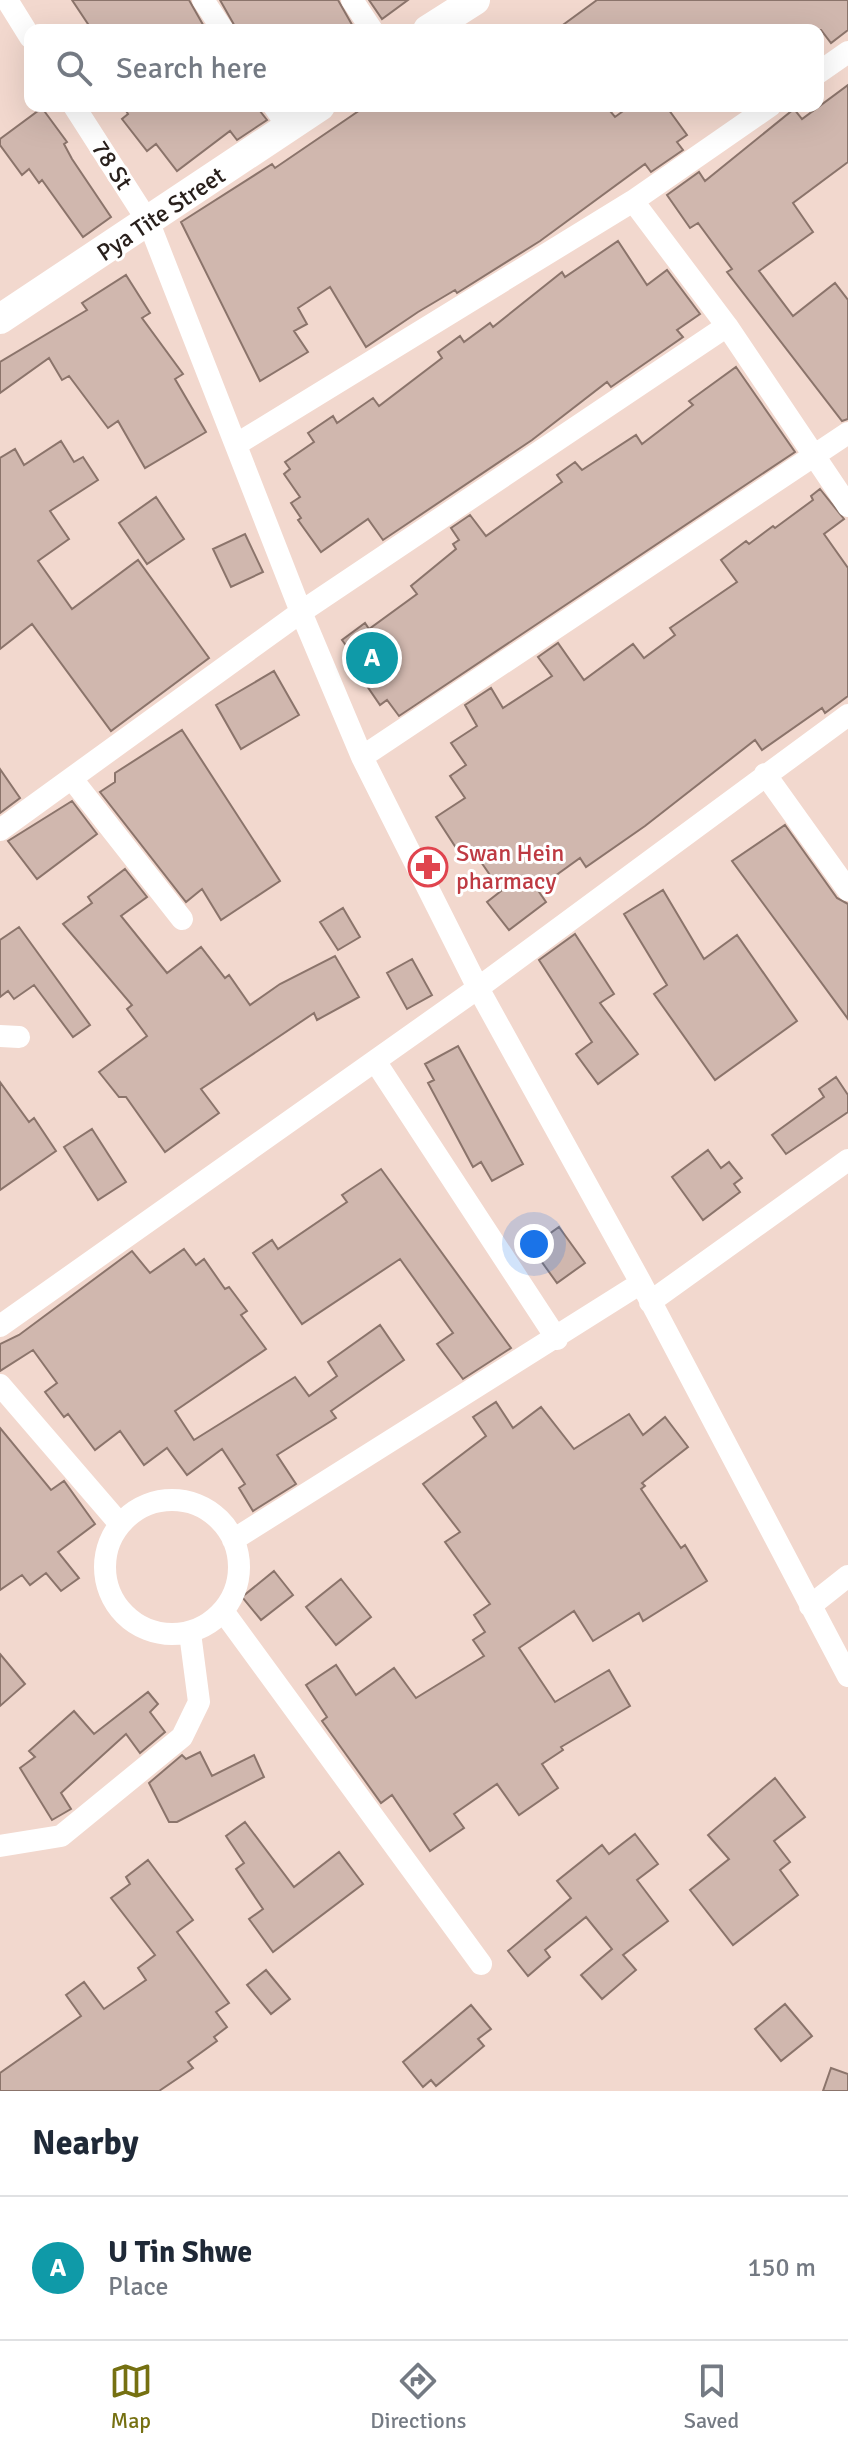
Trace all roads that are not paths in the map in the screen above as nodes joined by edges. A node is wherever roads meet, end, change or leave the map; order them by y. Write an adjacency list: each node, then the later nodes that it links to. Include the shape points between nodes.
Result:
1 (7, 0): 8 (street)
2 (203, 0): 5 (street)
3 (352, 0): 6 (street)
4 (475, 0): 7 (street)
5 (219, 24)
6 (368, 24)
7 (437, 24)
8 (24, 27)
9 (848, 52): 10 (street)
10 (824, 69)
11 (78, 112): 15 (street, 78 St)
12 (761, 112): 14 (street)
13 (282, 117): 15 (street, Pya Tite Street)
14 (633, 201): 17 (street); 19 (street)
15 (149, 223): 16 (street, Pya Tite Street); 19 (street, 78 St)
16 (0, 319)
17 (727, 326): 20 (street); 22 (street)
18 (848, 433): 20 (street)
19 (237, 444): 22 (street, 78 St)
20 (815, 455): 21 (street); 24 (street)
21 (848, 506)
22 (301, 612): 24 (street, 78 St); 26 (street)
23 (848, 715): 25 (street)
24 (362, 757): 30 (street, 78 St)
25 (765, 774): 28 (street); 30 (street)
26 (72, 779): 27 (street); 29 (street)
27 (0, 830)
28 (848, 890)
29 (182, 919)
30 (478, 988): 31 (street); 33 (street, 78 St)
31 (375, 1061): 34 (street); 35 (street)
32 (848, 1160): 33 (street)
33 (646, 1292): 35 (street); 41 (street, 78 St)
34 (0, 1326)
35 (557, 1339): 39 (street)
36 (0, 1385): 37 (street)
37 (7, 1411): 38 (street)
38 (119, 1523): 39 (street, via 155,1502 181,1500 206,1509); 43 (street, via 105,1559 107,1585 119,1609 139,1626 164,1635)
39 (233, 1540): 42 (street, via 240,1576)
40 (848, 1576): 41 (street)
41 (810, 1606): 44 (street, 78 St)
42 (223, 1611): 43 (street); 46 (street)
43 (190, 1633): 45 (street, via 199,1702 182,1737 61,1836)
44 (848, 1676)
45 (0, 1846)
46 (481, 1964)

